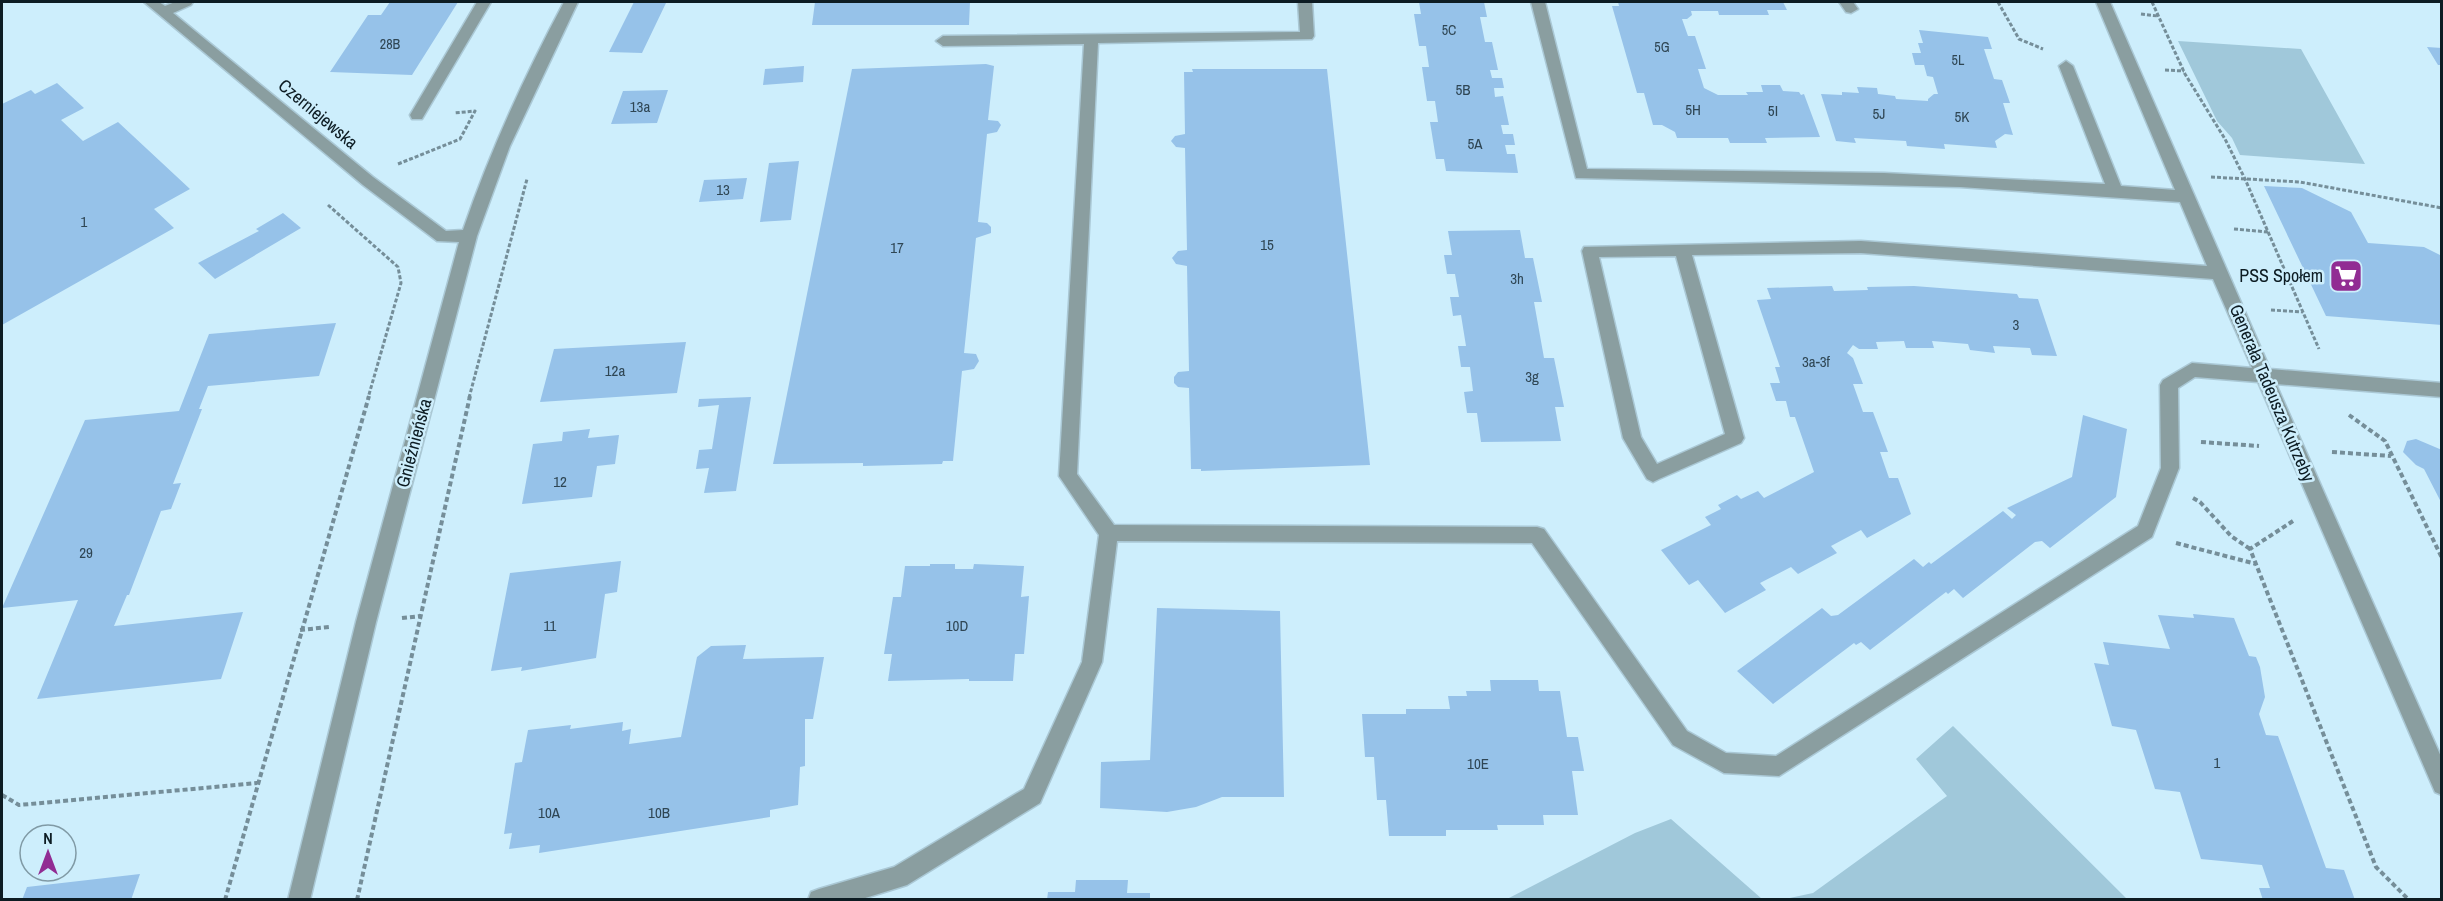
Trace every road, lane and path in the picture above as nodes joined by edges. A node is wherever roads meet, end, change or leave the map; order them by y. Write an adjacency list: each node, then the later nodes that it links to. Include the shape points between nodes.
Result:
1 (151, 2): 10 (street, Czerniejewska)
2 (186, 2): 10 (street)
3 (484, 2): 14 (street)
4 (571, 2): 22 (street, Gnieźnieńska, via 515,111)
5 (1305, 2): 11 (street, via 1306,36)
6 (1538, 2): 18 (street, via 1581,174 1857,177)
7 (1998, 2): 13 (path, via 2019,39 2044,49)
8 (2103, 2): 16 (street, Generała Tadeusza Kutrzeby)
9 (2152, 2): 17 (path, via 2185,74)
10 (164, 12): 22 (street, Czerniejewska, via 368,181 443,237)
11 (1091, 39): 12 (street); 31 (street, via 1068,477)
12 (943, 41)
13 (2066, 66): 18 (street)
14 (417, 115)
15 (528, 173): 40 (path, via 474,376)
16 (2178, 175): 17 (path); 19 (street, Generała Tadeusza Kutrzeby)
17 (2245, 179): 21 (path, via 2300,182); 26 (path)
18 (2115, 190): 19 (street)
19 (2187, 197): 24 (street, Generała Tadeusza Kutrzeby)
20 (328, 205): 35 (path, via 398,267 401,283)
21 (2442, 208)
22 (469, 236): 39 (street, Gnieźnieńska, via 366,622)
23 (1682, 250): 23 (street, via 1590,251 1632,438 1653,474 1736,438); 24 (street, via 1862,247)
24 (2219, 273): 25 (street, Generała Tadeusza Kutrzeby)
25 (2265, 376): 26 (street); 28 (street, via 2192,370 2169,385 2170,468); 36 (street, Generała Tadeusza Kutrzeby)
26 (2333, 381): 27 (street); 33 (path, via 2347,414 2385,441)
27 (2442, 390)
28 (2165, 482): 30 (street); 32 (path, via 2200,502 2231,536)
29 (2291, 510): 32 (path, via 2295,520)
30 (2145, 531): 31 (street, via 1779,766 1724,763 1680,738 1538,535); 34 (path, via 2188,548)
31 (1109, 534): 41 (street, via 1092,662 1032,796 899,877)
32 (2250, 549): 34 (path)
33 (2442, 558)
34 (2256, 564): 42 (path, via 2376,867)
35 (257, 783): 37 (path, via 19,805); 38 (path)
36 (2442, 785)
37 (2, 795)
38 (225, 900)
39 (299, 900)
40 (357, 900)
41 (819, 900)
42 (2409, 900)

